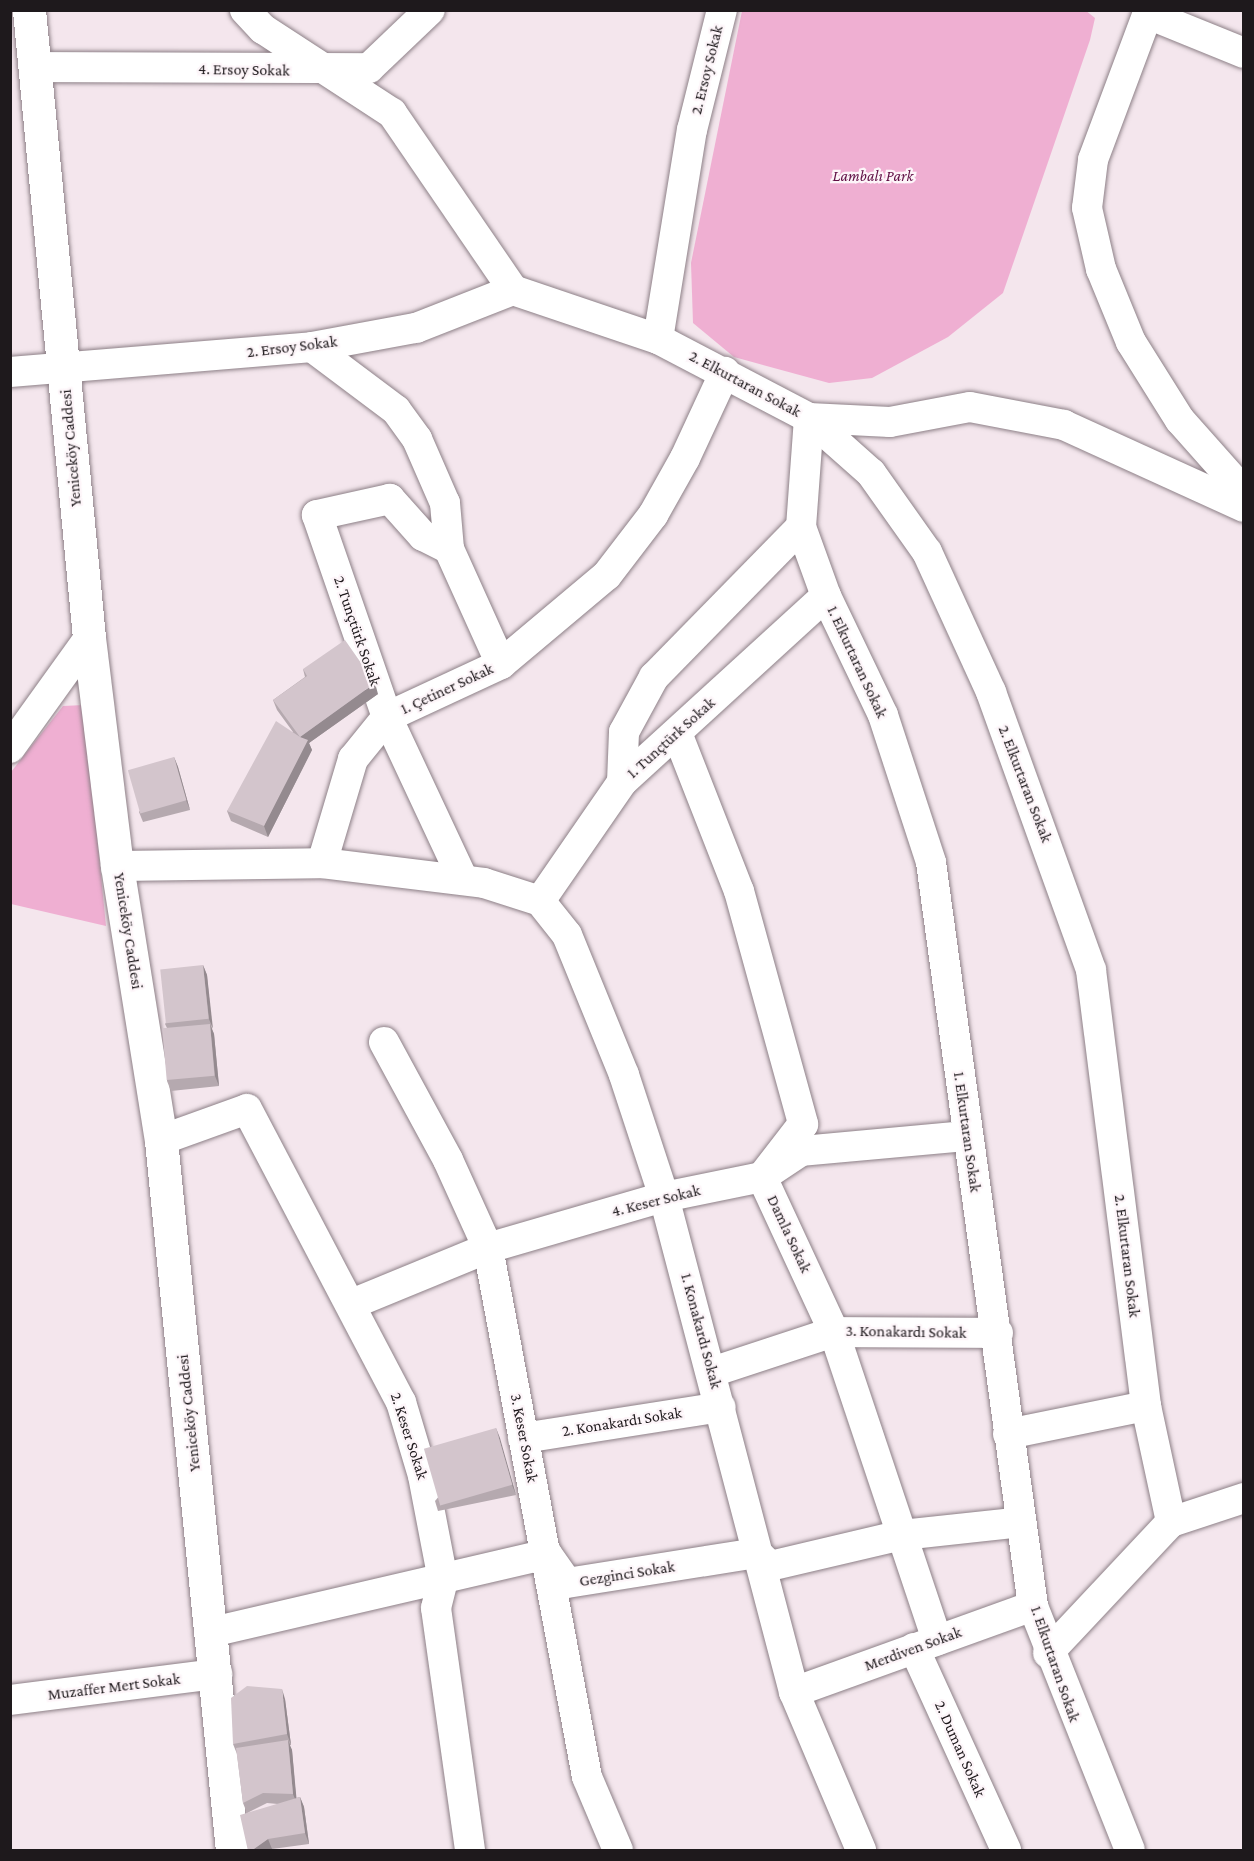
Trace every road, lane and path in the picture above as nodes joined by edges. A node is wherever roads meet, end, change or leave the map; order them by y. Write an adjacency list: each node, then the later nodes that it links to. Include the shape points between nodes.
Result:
1 (29, 10): 7 (street, Yeniceköy Caddesi)
2 (245, 10): 8 (street, via 263,29)
3 (430, 10): 8 (street, 4. Ersoy Sokak, via 369,68)
4 (722, 10): 10 (street, 2. Ersoy Sokak, via 692,130)
5 (1148, 12): 6 (street); 16 (street, via 1093,160 1087,208 1101,269 1131,342 1180,420)
6 (1244, 53)
7 (35, 68): 8 (street, 4. Ersoy Sokak); 12 (street, Yeniceköy Caddesi)
8 (335, 71): 9 (street, via 392,113)
9 (513, 291): 10 (street, 2. Elkurtaran Sokak); 11 (street, 2. Ersoy Sokak, via 416,328)
10 (658, 339): 14 (street, 2. Elkurtaran Sokak)
11 (312, 347): 12 (street, 2. Ersoy Sokak); 19 (street, via 396,410 417,439 445,503)
12 (63, 367): 13 (street, 2. Ersoy Sokak); 21 (street, Yeniceköy Caddesi)
13 (10, 372)
14 (724, 372): 15 (street, 2. Elkurtaran Sokak); 22 (street, 1. Çetiner Sokak, via 685,458 626,549 559,619)
15 (809, 418): 17 (street, via 890,422 970,407 1053,423); 18 (street, 1. Elkurtaran Sokak); 41 (street, 2. Elkurtaran Sokak, via 872,473 927,552 991,692 1061,878 1091,970)
16 (1244, 492)
17 (1244, 507)
18 (801, 527): 20 (street, 1. Elkurtaran Sokak); 26 (street, via 654,677 624,732)
19 (449, 549): 22 (street); 23 (street, 2. Tunçtürk Sokak, via 423,536 390,500 317,515)
20 (826, 596): 24 (street, 1. Tunçtürk Sokak); 32 (street, 1. Elkurtaran Sokak, via 883,715 931,862)
21 (89, 638): 25 (street); 28 (street, Yeniceköy Caddesi)
22 (501, 664): 23 (street, 1. Çetiner Sokak)
23 (387, 717): 27 (street, 1. Çetiner Sokak, via 353,759); 29 (street, 2. Tunçtürk Sokak)
24 (677, 733): 26 (street, 1. Tunçtürk Sokak); 34 (street, Damla Sokak, via 739,891 803,1124)
25 (10, 748)
26 (622, 782): 30 (street, 1. Tunçtürk Sokak)
27 (322, 863): 28 (street); 29 (street)
28 (117, 866): 33 (street, Yeniceköy Caddesi)
29 (462, 877): 30 (street)
30 (540, 901): 35 (street, 1. Konakardı Sokak, via 571,946 624,1075)
31 (384, 1042): 36 (street, 3. Keser Sokak, via 448,1160)
32 (967, 1136): 34 (street, 4. Keser Sokak, via 801,1151); 39 (street, 1. Elkurtaran Sokak)
33 (161, 1140): 37 (street, 2. Keser Sokak, via 247,1109); 53 (street, Yeniceköy Caddesi)
34 (762, 1177): 35 (street, 4. Keser Sokak); 38 (street, Damla Sokak)
35 (664, 1197): 36 (street, 4. Keser Sokak); 40 (street, 1. Konakardı Sokak)
36 (488, 1248): 37 (street, 4. Keser Sokak); 44 (street, 3. Keser Sokak)
37 (352, 1304): 51 (street, 2. Keser Sokak, via 401,1402 423,1476)
38 (834, 1332): 39 (street, 3. Konakardı Sokak); 40 (street, 3. Konakardı Sokak); 48 (street, Damla Sokak)
39 (998, 1333): 43 (street, 1. Elkurtaran Sokak)
40 (712, 1372): 42 (street, 1. Konakardı Sokak)
41 (1146, 1406): 43 (street); 47 (street, 2. Elkurtaran Sokak)
42 (721, 1407): 44 (street, 2. Konakardı Sokak); 49 (street, 1. Konakardı Sokak)
43 (1008, 1434): 46 (street, 1. Elkurtaran Sokak)
44 (523, 1438): 50 (street, 3. Keser Sokak)
45 (1244, 1498): 47 (street)
46 (1020, 1522): 48 (street); 52 (street, 1. Elkurtaran Sokak)
47 (1171, 1522): 55 (street)
48 (902, 1535): 49 (street, via 770,1566); 54 (street, Damla Sokak)
49 (757, 1553): 50 (street, Gezginci Sokak, via 567,1583); 57 (street, 1. Konakardı Sokak)
50 (547, 1554): 51 (street); 61 (street, 3. Keser Sokak, via 587,1777)
51 (443, 1580): 53 (street); 60 (street, 2. Keser Sokak, via 436,1608)
52 (1033, 1606): 54 (street, Merdiven Sokak); 55 (street, 1. Elkurtaran Sokak)
53 (212, 1632): 56 (street, Yeniceköy Caddesi)
54 (926, 1644): 57 (street, Merdiven Sokak); 63 (street, 2. Duman Sokak)
55 (1048, 1653): 64 (street, 1. Elkurtaran Sokak)
56 (217, 1674): 58 (street, Muzaffer Mert Sokak); 59 (street, Yeniceköy Caddesi)
57 (794, 1692): 62 (street, 1. Konakardı Sokak)
58 (10, 1700)
59 (232, 1851)
60 (470, 1851)
61 (618, 1851)
62 (861, 1851)
63 (1006, 1851)
64 (1130, 1851)

